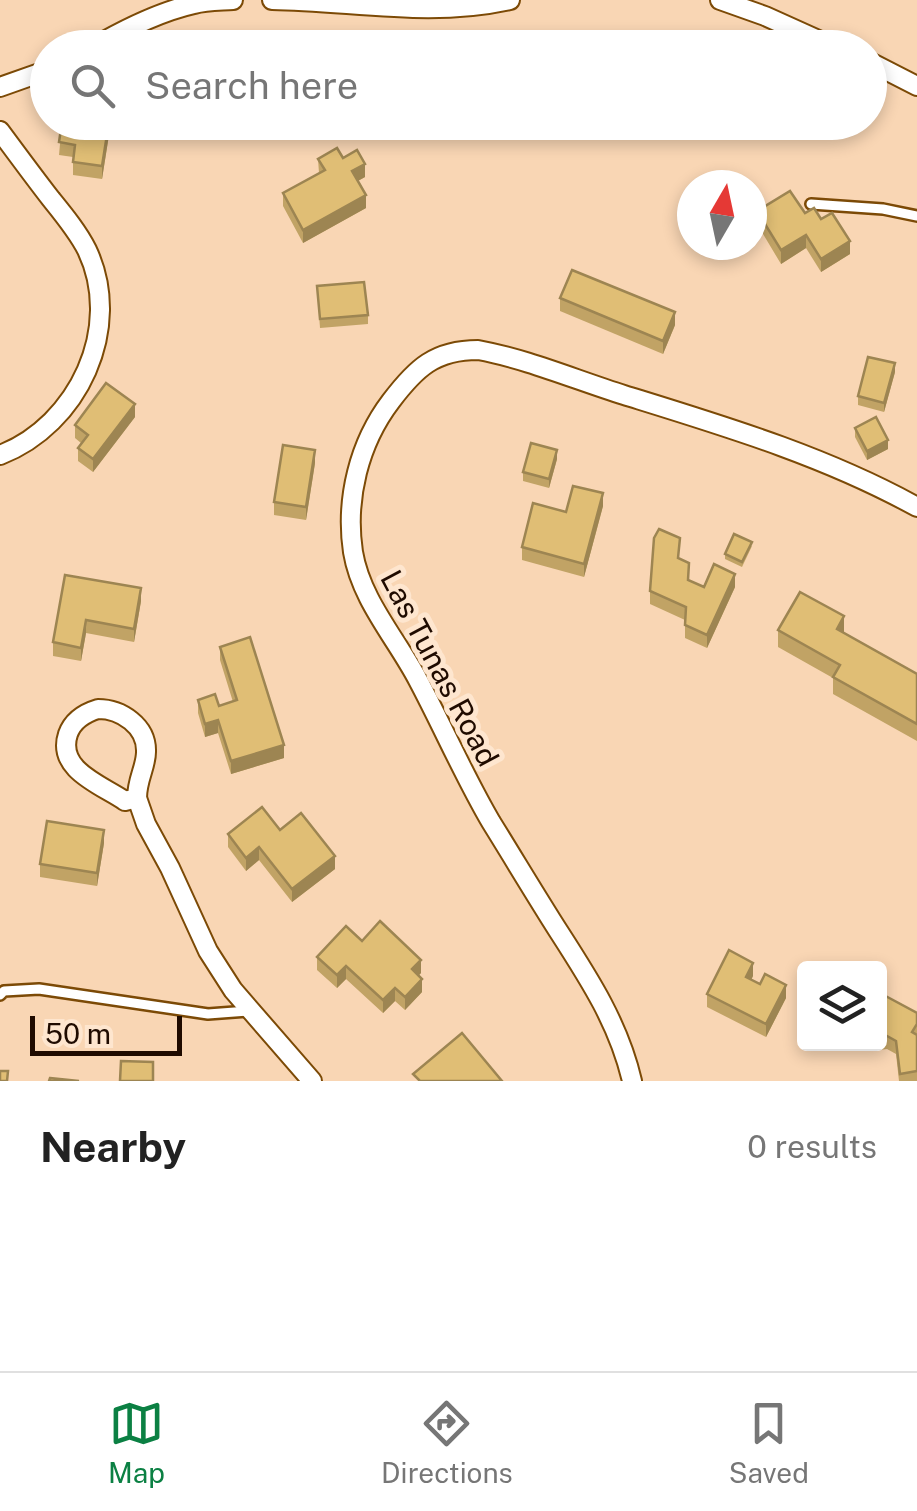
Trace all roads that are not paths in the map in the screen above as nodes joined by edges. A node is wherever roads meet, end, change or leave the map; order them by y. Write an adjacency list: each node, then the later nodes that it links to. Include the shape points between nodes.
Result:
1 (233, 0): 5 (street, via 196,3)
2 (272, 0): 3 (street, via 402,10)
3 (510, 0)
4 (720, 0): 6 (street)
5 (126, 30)
6 (796, 30)
7 (887, 71): 9 (street)
8 (30, 76): 10 (street)
9 (917, 86)
10 (0, 87)
11 (0, 131): 14 (street, via 86,249 100,310 94,350 76,391 37,434)
12 (811, 204): 13 (lane)
13 (917, 216)
14 (0, 455)
15 (917, 507): 20 (street, Las Tunas Road, via 748,434 478,350 425,363 368,438 350,518 360,577 463,773 598,992)
16 (137, 798): 16 (street, via 125,801 69,760 66,738 87,712 110,709 140,731 146,752); 18 (street, via 208,951)
17 (0, 995): 18 (lane, via 39,989 208,1014)
18 (251, 1011): 19 (street)
19 (312, 1081)
20 (632, 1081)

